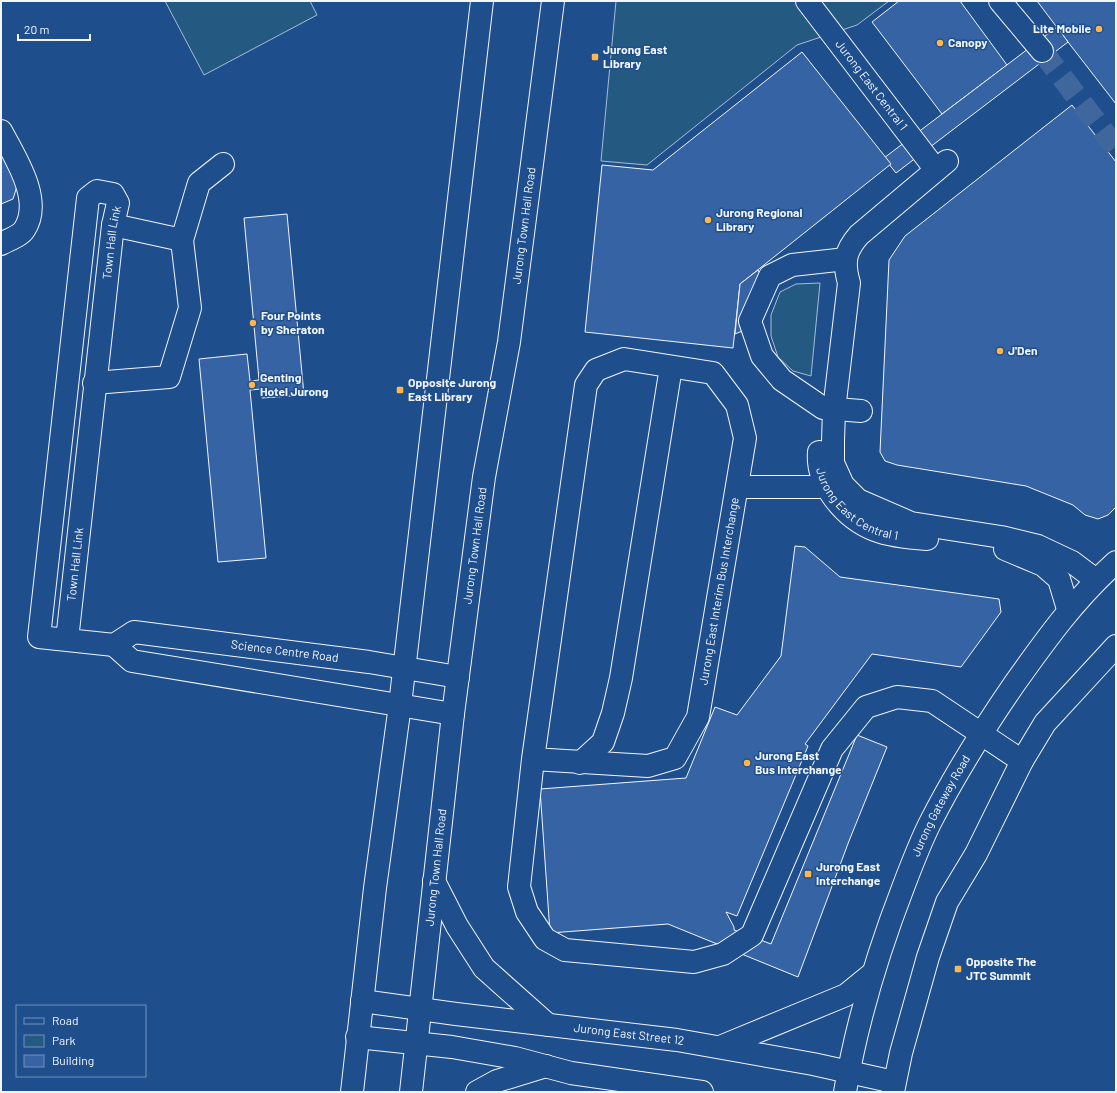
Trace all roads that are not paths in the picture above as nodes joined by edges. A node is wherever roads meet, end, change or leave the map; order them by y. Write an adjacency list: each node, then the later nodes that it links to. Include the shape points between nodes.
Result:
1 (482, 1): 25 (main road)
2 (553, 1): 26 (main road, Jurong Town Hall Road, via 509,342 484,477)
3 (807, 1): 11 (main road, Jurong East Central 1, via 942,165 859,234 850,246)
4 (1000, 1): 5 (main road)
5 (1042, 51)
6 (1, 130): 10 (main road, via 28,183 32,215 24,231)
7 (223, 164): 9 (main road, via 199,183)
8 (113, 225): 9 (main road); 13 (main road, Town Hall Link); 22 (main road, Town Hall Link, via 118,203 113,194 97,191 88,198 38,637)
9 (182, 240): 13 (main road, via 190,308 170,377)
10 (1, 244)
11 (845, 264): 14 (main road, Jurong East Central 1, via 849,283); 14 (main road, via 792,265 770,276 750,321 757,346 782,380)
12 (671, 367): 17 (main road, Jurong East Interim Bus Interchange, via 713,373 737,405 746,438); 30 (main road, Jurong East Interim Bus Interchange, via 624,359 596,370 586,385); 32 (main road, via 621,678 613,713 603,742)
13 (94, 383): 22 (main road, Town Hall Link)
14 (829, 409): 15 (main road); 16 (main road, Jurong East Central 1)
15 (861, 411)
16 (833, 482): 17 (main road); 18 (main road, Jurong East Central 1, via 843,485 858,500)
17 (737, 487): 32 (main road, Jurong East Interim Bus Interchange, via 698,717 683,744 675,758 648,766)
18 (924, 532): 20 (main road, Jurong East Central 1, via 1001,537 1038,546 1072,562); 21 (main road, Jurong East Central 1, via 1002,548 1043,565 1059,579)
19 (1116, 562): 20 (main road, Jurong Gateway Road)
20 (1096, 580): 21 (main road, Jurong Gateway Road)
21 (1068, 609): 29 (main road, Jurong Gateway Road)
22 (67, 640): 23 (main road)
23 (114, 645): 25 (main road, Science Centre Road, via 134,632); 27 (main road, via 132,661)
24 (1116, 646): 31 (main road, via 1045,723)
25 (404, 668): 26 (main road, Science Centre Road); 27 (main road)
26 (458, 677): 28 (main road, Jurong Town Hall Road)
27 (400, 705): 28 (main road); 35 (main road)
28 (453, 714): 33 (main road, Jurong Town Hall Road)
29 (981, 733): 30 (main road, Jurong East Interim Bus Interchange, via 932,701 897,697 866,708 832,749 752,935 723,954 694,962 565,950 545,940 526,912 519,887); 31 (main road, Jurong East Interim Bus Interchange); 34 (main road, Jurong Gateway Road, via 930,823)
30 (533, 759): 32 (main road, Jurong East Interim Bus Interchange)
31 (1022, 761): 44 (main road, via 976,854 947,902 928,957)
32 (580, 763)
33 (434, 881): 36 (main road, Jurong Town Hall Road); 37 (main road, via 457,926 484,968)
34 (873, 973): 40 (main road, via 846,995); 42 (main road, Jurong Gateway Road)
35 (362, 1000): 36 (main road, Jurong East Street 12); 38 (main road)
36 (420, 1009): 37 (main road, Jurong East Street 12); 39 (main road, Jurong Town Hall Road)
37 (548, 1025): 40 (main road, Jurong East Street 12)
38 (357, 1036): 39 (main road); 45 (main road)
39 (416, 1042): 41 (main road, via 515,1058); 46 (main road, Jurong Town Hall Road)
40 (720, 1047): 42 (main road, Jurong East Street 12)
41 (546, 1066): 43 (main road); 47 (main road, via 497,1081)
42 (847, 1082): 44 (main road, Jurong East Street 12)
43 (569, 1083): 48 (main road)
44 (893, 1087)
45 (352, 1092)
46 (411, 1092)
47 (477, 1092)
48 (695, 1092)

